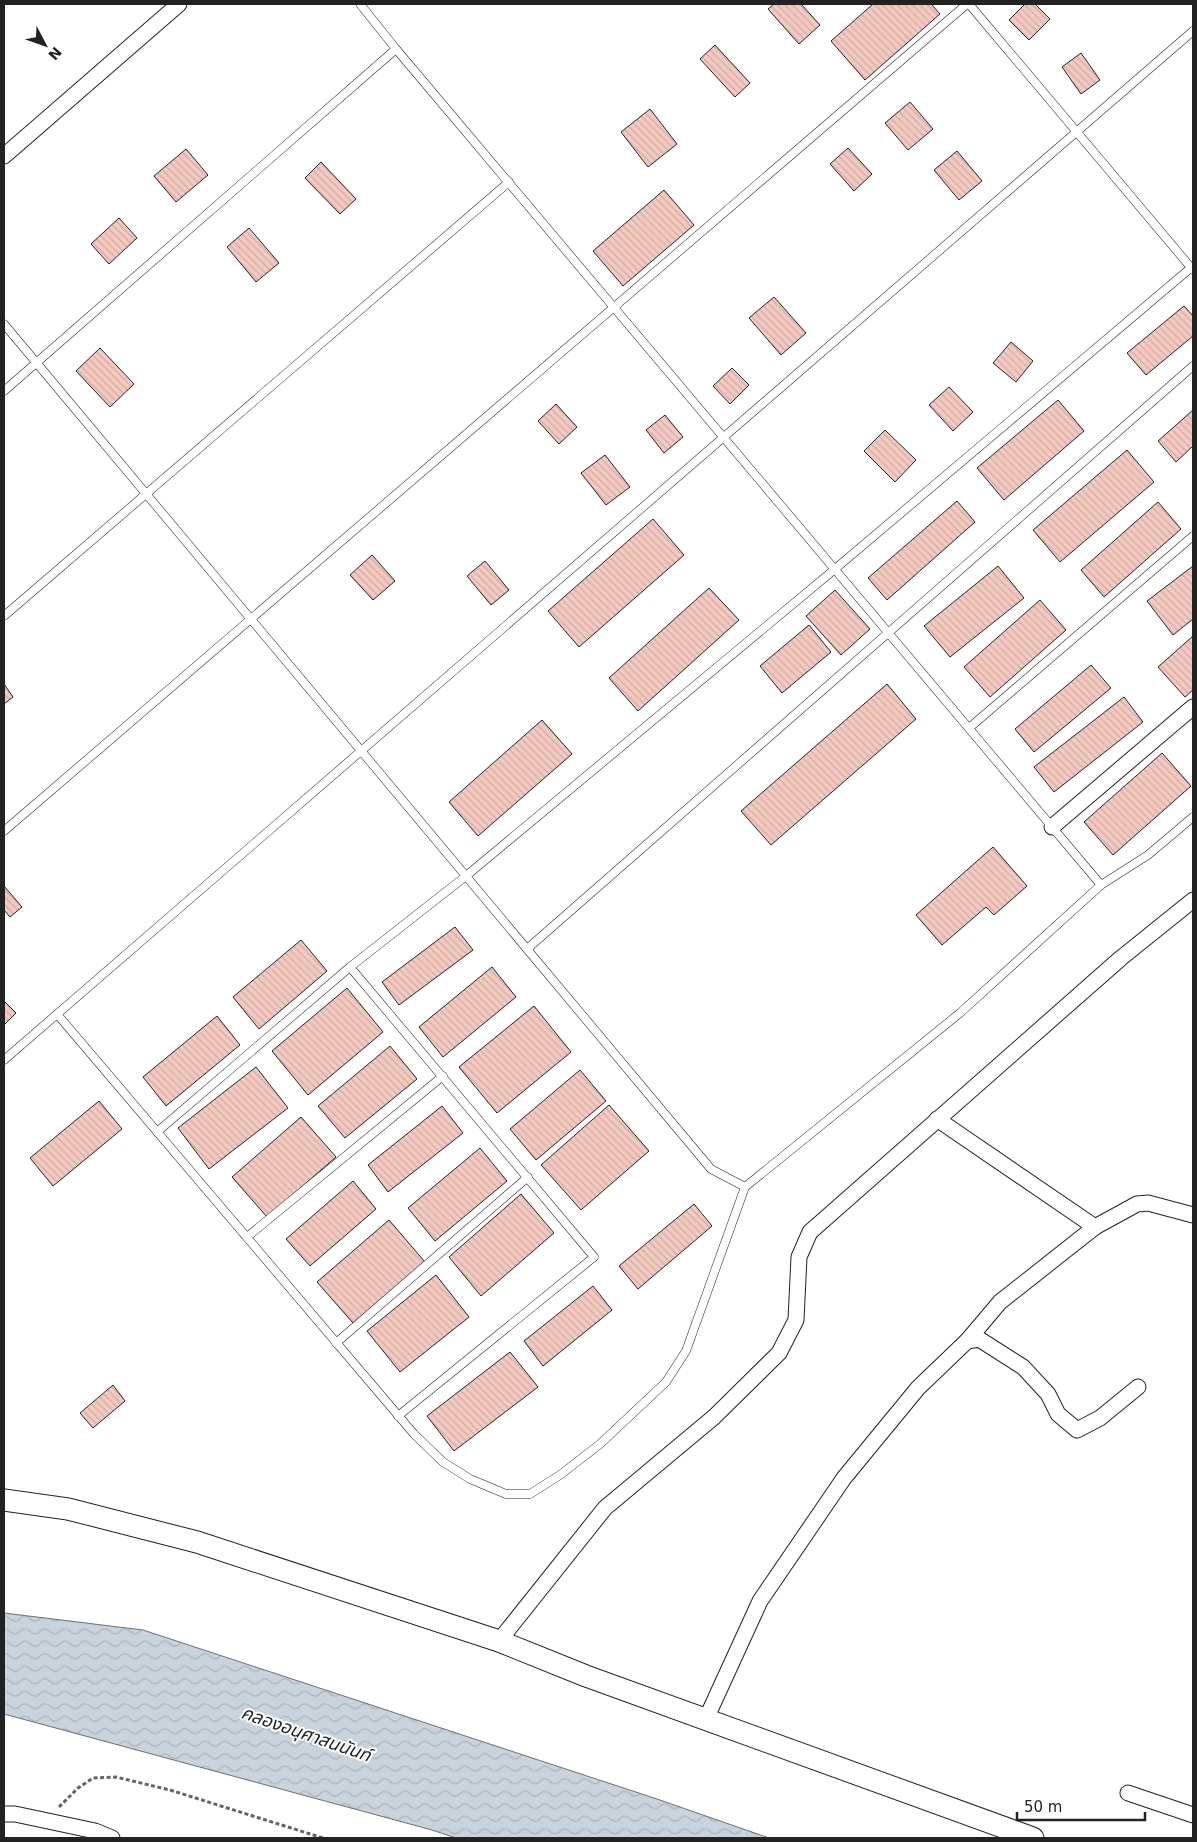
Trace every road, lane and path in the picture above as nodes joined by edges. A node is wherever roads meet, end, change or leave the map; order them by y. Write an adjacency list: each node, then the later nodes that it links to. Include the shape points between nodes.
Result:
1 (179, 4): 7 (street)
2 (360, 4): 5 (lane)
3 (968, 4): 6 (lane); 10 (lane)
4 (1193, 30): 6 (lane)
5 (396, 49): 8 (lane); 12 (lane)
6 (1076, 132): 9 (lane); 15 (lane)
7 (4, 156)
8 (508, 182): 10 (lane); 16 (lane)
9 (1193, 268): 18 (lane)
10 (614, 307): 15 (lane); 20 (lane)
11 (4, 324): 12 (lane)
12 (36, 363): 14 (lane); 16 (lane)
13 (1193, 366): 21 (lane)
14 (4, 391)
15 (723, 437): 18 (lane); 24 (lane)
16 (146, 494): 19 (lane); 20 (lane)
17 (1193, 536): 23 (lane)
18 (835, 569): 21 (lane); 28 (lane)
19 (4, 616)
20 (250, 619): 24 (lane); 27 (lane)
21 (888, 633): 23 (lane); 31 (lane)
22 (1193, 708): 26 (street)
23 (969, 728): 26 (lane)
24 (362, 751): 28 (lane); 33 (lane)
25 (1193, 817): 29 (lane, via 1148,855)
26 (1052, 827): 29 (lane)
27 (4, 831)
28 (466, 876): 31 (lane); 32 (lane)
29 (1101, 885): 39 (lane, via 960,1013)
30 (1193, 900): 36 (street, via 1120,958)
31 (527, 949): 39 (lane, via 711,1169)
32 (350, 967): 35 (lane); 37 (lane)
33 (57, 1014): 34 (lane); 37 (lane)
34 (4, 1060)
35 (443, 1076): 38 (lane); 42 (lane)
36 (937, 1119): 41 (street); 48 (street, via 810,1232 798,1257 796,1320 779,1353 714,1418 606,1508)
37 (157, 1132): 42 (lane)
38 (528, 1177): 44 (lane); 46 (lane, via 594,1257)
39 (745, 1187): 46 (lane, via 686,1351 666,1382 600,1444 560,1475 530,1494 506,1494 470,1479 442,1462)
40 (1193, 1215): 41 (street, via 1148,1203 1137,1204)
41 (1095, 1227): 43 (street, via 1000,1302)
42 (247, 1237): 44 (lane)
43 (967, 1341): 45 (street, via 979,1339 1023,1367 1048,1394 1058,1414 1077,1430 1100,1418); 49 (street, via 918,1388 844,1478 760,1601)
44 (336, 1343): 46 (lane)
45 (1138, 1387)
46 (398, 1416)
47 (4, 1500): 48 (main road, via 68,1509 197,1542)
48 (499, 1641): 49 (main road)
49 (706, 1719): 56 (main road)
50 (1128, 1793): 52 (street)
51 (4, 1814): 53 (street)
52 (1193, 1815)
53 (48, 1821): 54 (street); 55 (path, via 78,1788 93,1778 116,1776)
54 (112, 1838)
55 (322, 1838)
56 (1033, 1838)

